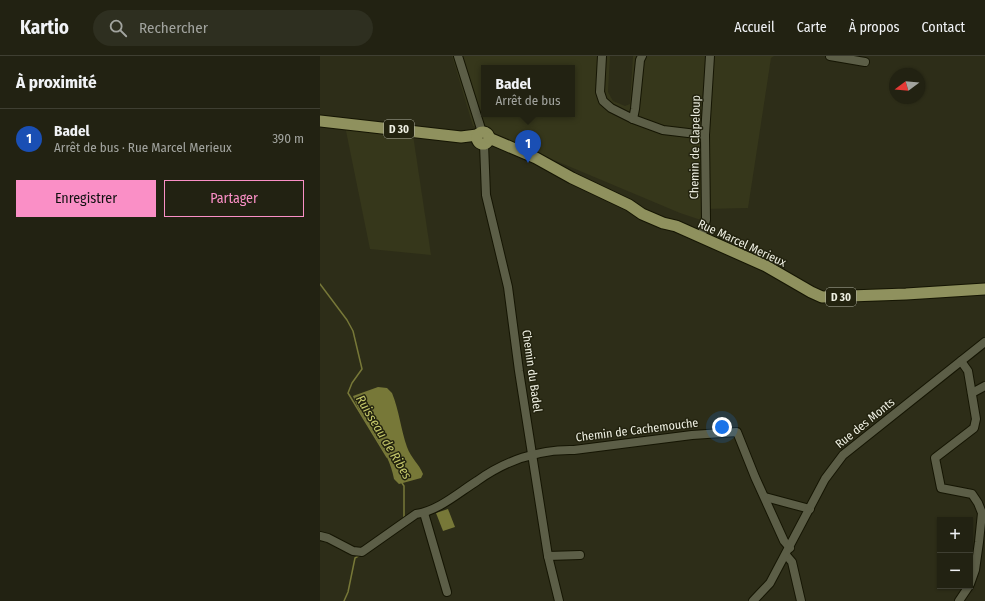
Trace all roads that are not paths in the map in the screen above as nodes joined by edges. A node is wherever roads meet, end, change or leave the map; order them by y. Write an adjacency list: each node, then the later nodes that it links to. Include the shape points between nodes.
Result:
1 (458, 56): 10 (street, Chemin du Badel)
2 (602, 56): 7 (street, via 600,92 603,101)
3 (642, 56): 7 (street)
4 (710, 56): 9 (street, Chemin de Clapeloup)
5 (830, 56): 6 (street)
6 (865, 62)
7 (633, 119): 9 (street, via 663,130)
8 (320, 121): 10 (main road, Rue Marcel Merieux / D 30, via 461,137)
9 (705, 135): 11 (street, Chemin de Clapeloup, via 706,220)
10 (483, 137): 11 (main road, Rue Marcel Merieux / D 30, via 536,158 642,214); 17 (street, Chemin du Badel, via 486,195 508,287)
11 (701, 238): 12 (main road, Rue Marcel Merieux / D 30, via 766,266 822,297)
12 (985, 289)
13 (985, 342): 14 (street, Rue des Monts)
14 (961, 361): 16 (street, via 968,371); 19 (street, Rue des Monts, via 843,456 825,479)
15 (985, 386): 16 (street)
16 (972, 393): 25 (street, via 976,419 974,428 934,458 942,488 972,494 982,513)
17 (532, 454): 18 (street, Chemin de Cachemouche, via 737,432); 20 (street, via 505,464 453,498); 24 (street, Chemin du Badel)
18 (764, 497): 19 (street); 22 (street, Chemin de Cachemouche)
19 (810, 509): 22 (street, Rue des Monts)
20 (424, 513): 21 (street, via 416,514 362,552 353,551); 27 (street)
21 (320, 536)
22 (788, 552): 29 (street, Rue des Monts, via 770,583); 30 (street, Chemin de Cachemouche)
23 (580, 554): 24 (street)
24 (548, 556): 28 (street, Chemin du Badel)
25 (973, 576)
26 (967, 589): 31 (street)
27 (447, 592)
28 (559, 601)
29 (753, 601)
30 (801, 601)
31 (959, 601)

